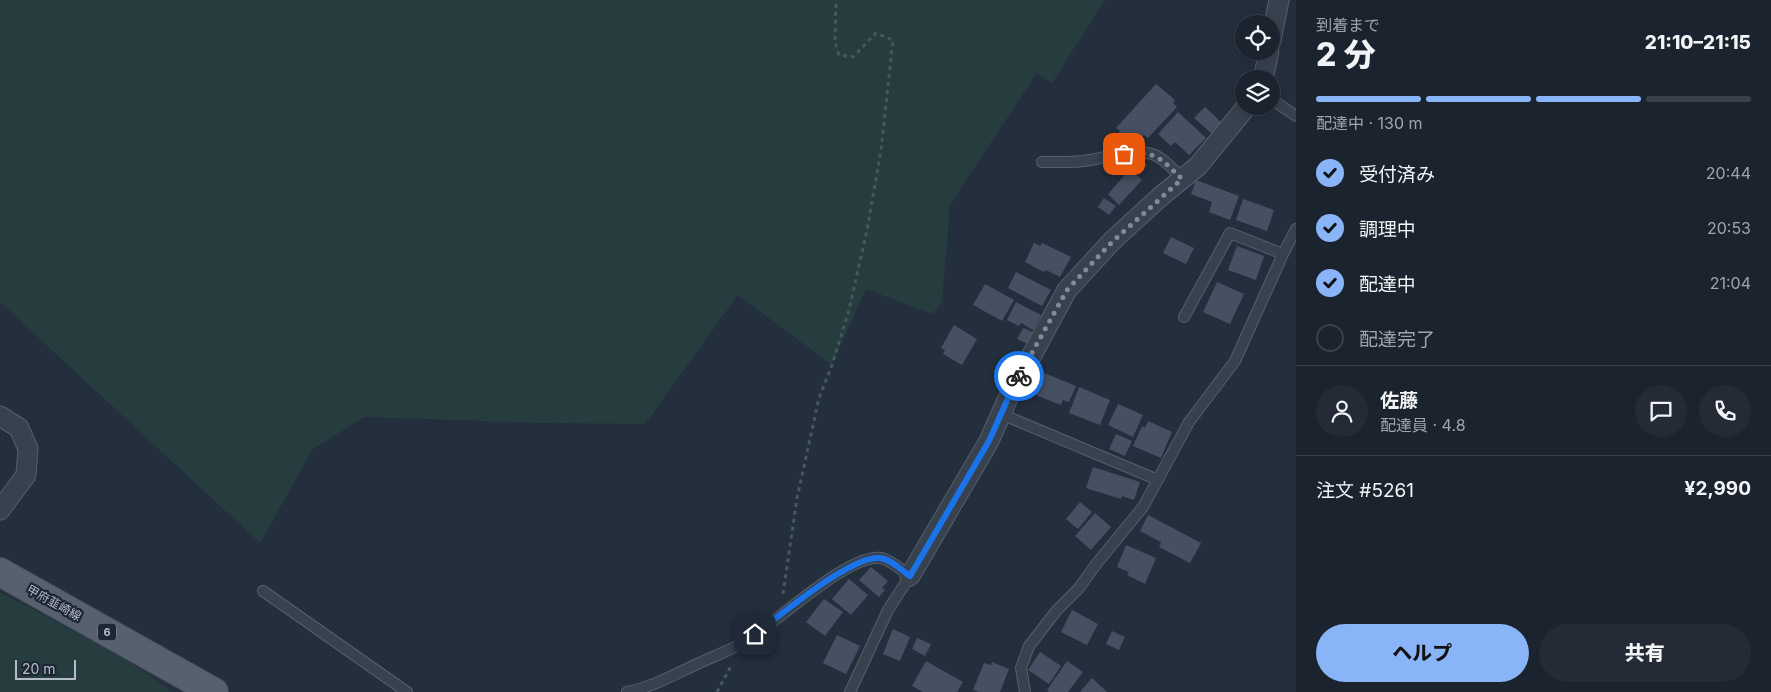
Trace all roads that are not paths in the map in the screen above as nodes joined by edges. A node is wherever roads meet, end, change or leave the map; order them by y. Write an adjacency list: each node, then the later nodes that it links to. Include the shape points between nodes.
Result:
1 (1280, 0): 2 (street)
2 (1277, 15)
3 (1280, 105): 5 (lane)
4 (1240, 115): 7 (street, via 1198,166)
5 (1296, 116)
6 (1042, 162): 7 (lane, via 1090,160 1141,152 1160,158)
7 (1182, 179): 11 (street, via 1112,242 1067,290)
8 (1296, 229): 9 (lane)
9 (1283, 254): 10 (lane, via 1230,233); 13 (lane, via 1235,360 1189,422)
10 (1184, 317)
11 (1001, 414): 13 (lane); 16 (street, via 989,441)
12 (0, 416): 14 (street, via 20,428 28,449 26,475)
13 (1158, 480): 22 (lane, via 1143,507 1029,646 1021,668)
14 (0, 510)
15 (0, 572): 18 (main road, 甲府韮崎線 / 6)
16 (910, 576): 20 (lane, via 880,558 861,562 820,584 743,643 645,688); 21 (lane, via 888,610)
17 (262, 591): 19 (lane)
18 (214, 692)
19 (408, 692)
20 (627, 692)
21 (851, 692)
22 (1025, 692)

